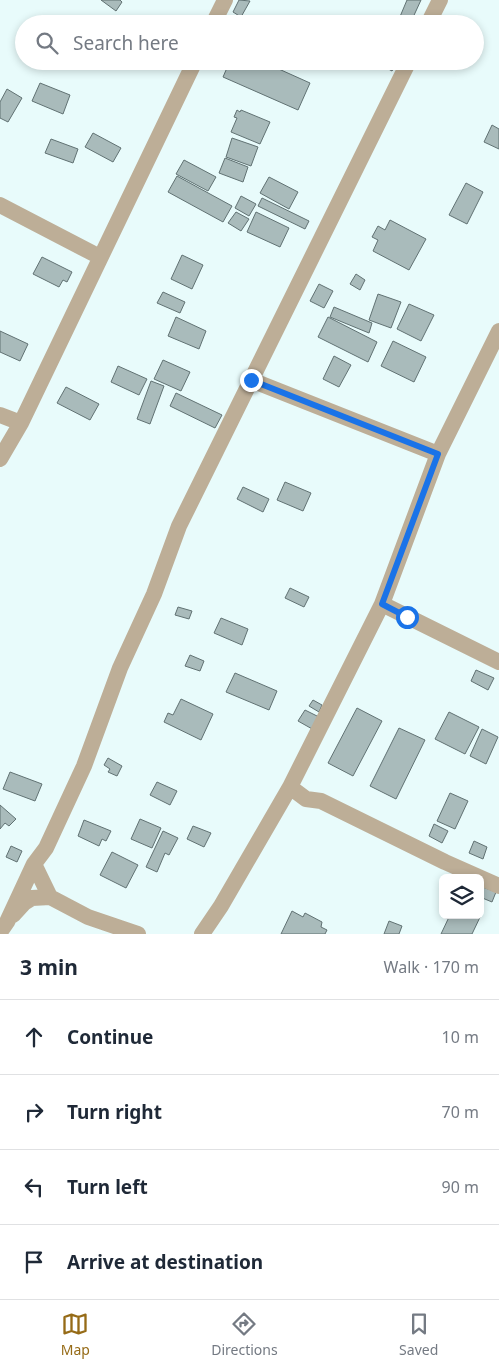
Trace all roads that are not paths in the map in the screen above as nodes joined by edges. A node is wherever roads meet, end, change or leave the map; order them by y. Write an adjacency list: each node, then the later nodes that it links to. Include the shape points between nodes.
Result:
1 (225, 0): 3 (street)
2 (440, 0): 4 (street)
3 (218, 15)
4 (432, 15)
5 (191, 70): 8 (street)
6 (405, 70): 10 (street)
7 (0, 205): 8 (street)
8 (100, 257): 12 (street)
9 (499, 331): 13 (street)
10 (251, 380): 13 (street); 18 (street, via 179,526 154,594 120,668 84,766 46,848)
11 (0, 415): 12 (street)
12 (21, 423): 14 (street)
13 (438, 454): 15 (street)
14 (0, 459)
15 (382, 604): 16 (street); 17 (street)
16 (499, 662)
17 (290, 787): 19 (street, via 306,799 320,801); 23 (street)
18 (34, 864): 20 (street); 21 (street)
19 (499, 886)
20 (50, 897): 21 (street, via 32,898 24,903); 22 (street, via 88,917)
21 (3, 927)
22 (138, 934)
23 (202, 934)

